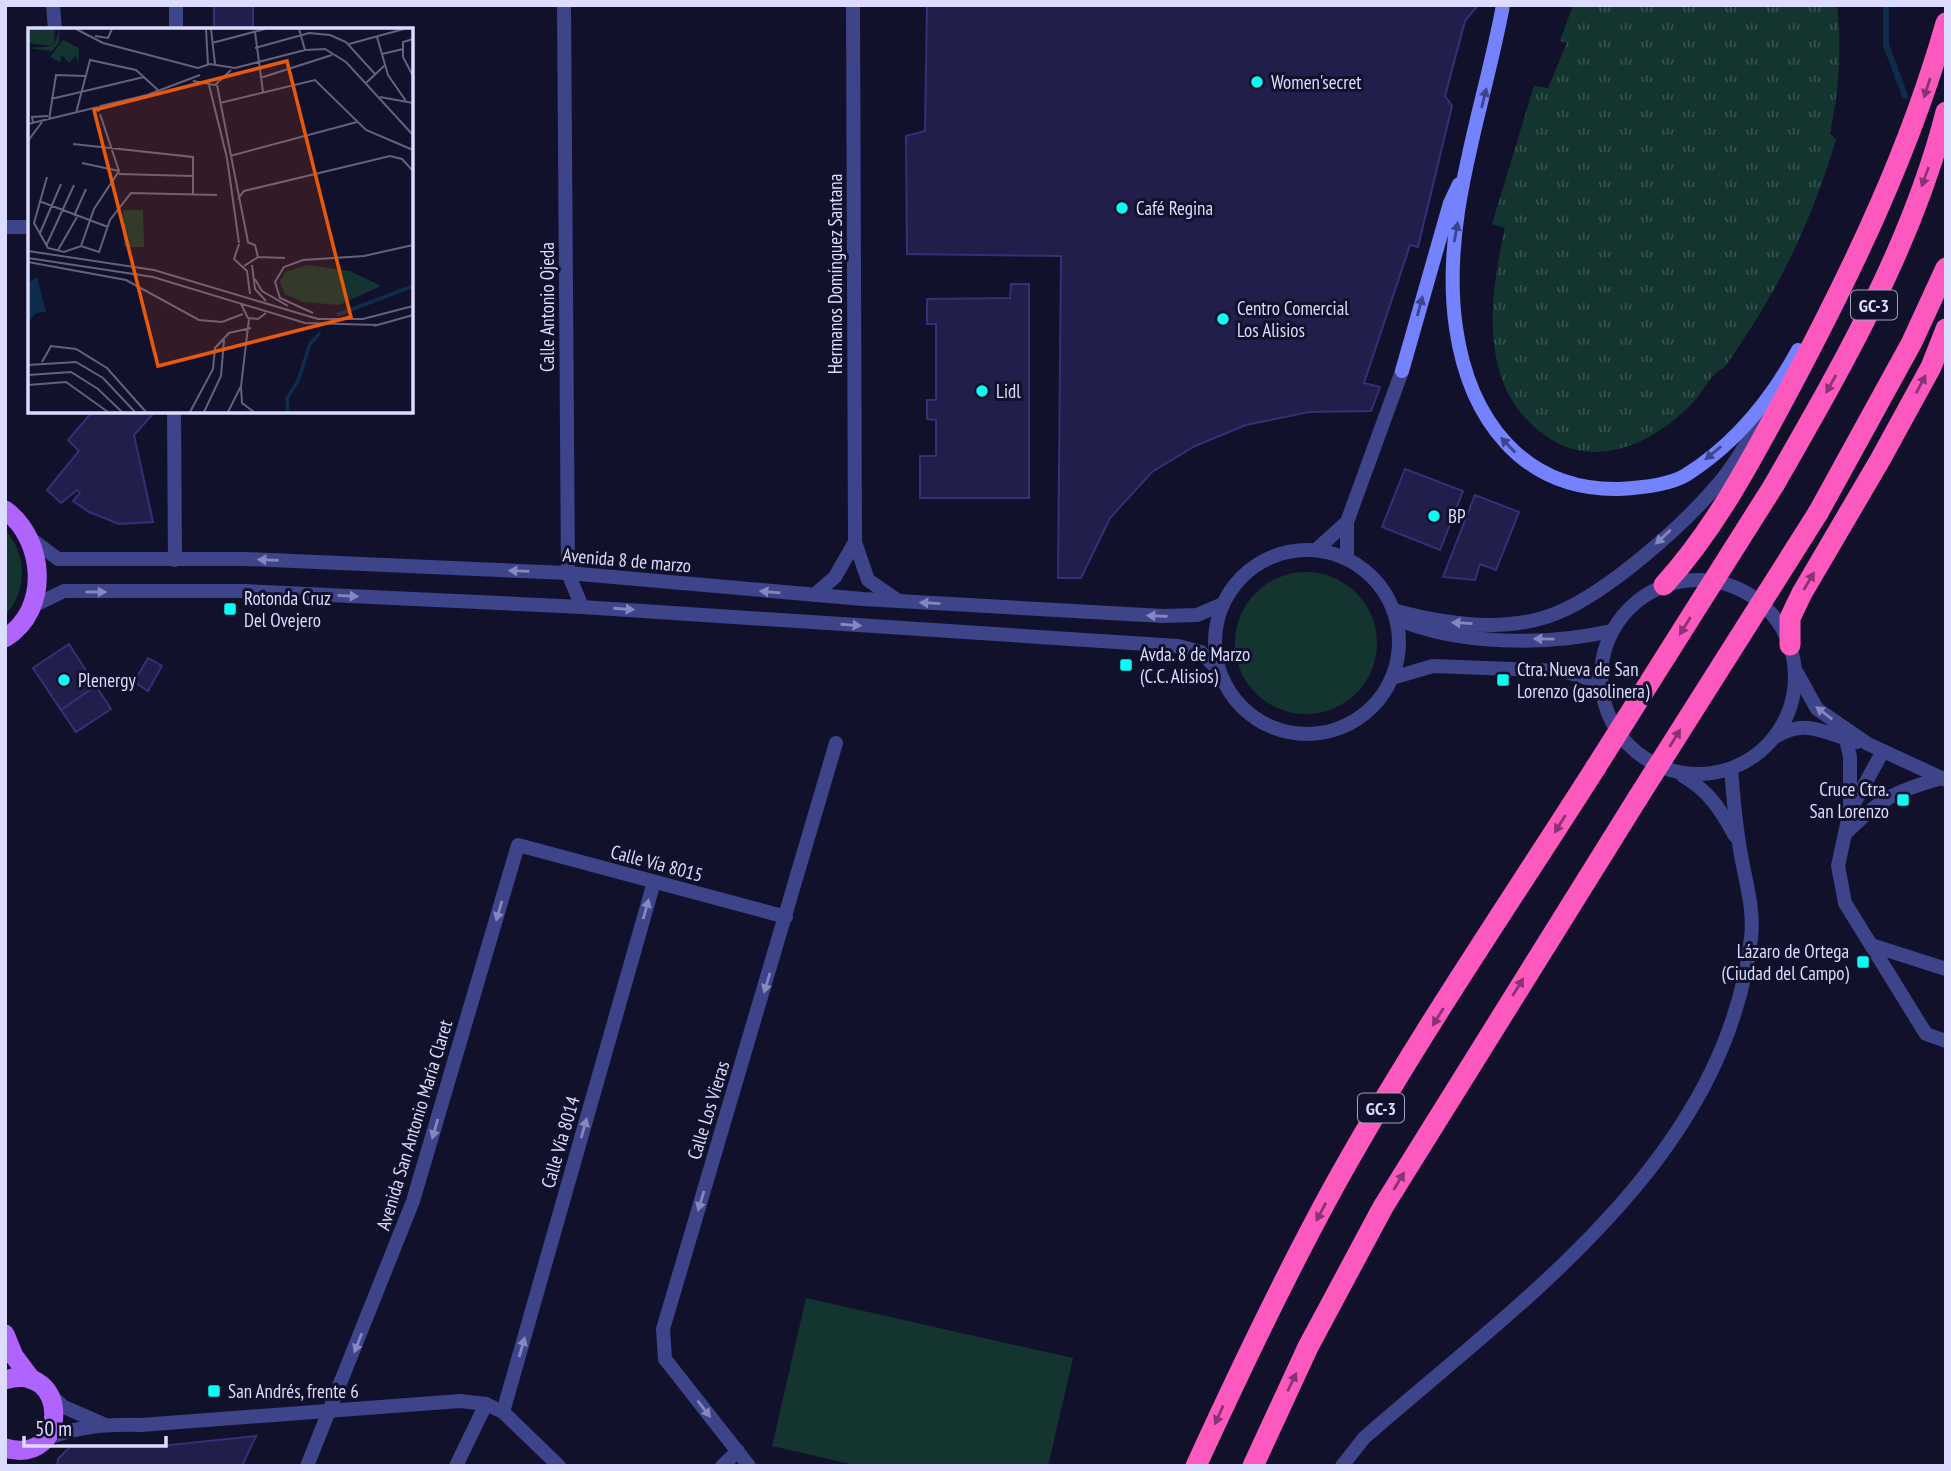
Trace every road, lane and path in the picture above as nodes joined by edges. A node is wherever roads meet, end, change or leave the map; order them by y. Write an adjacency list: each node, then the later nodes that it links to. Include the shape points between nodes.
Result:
1 (53, 5): 7 (street)
2 (176, 5): 8 (street)
3 (564, 5): 26 (street, Calle Antonio Ojeda)
4 (853, 5): 22 (street, Hermanos Domínguez Santana)
5 (1503, 5): 10 (main road, one-way to 5)
6 (1946, 23): 14 (highway, one-way to 14, via 1927,91)
7 (55, 28)
8 (176, 28)
9 (1946, 112): 74 (highway, GC-3, one-way to 74, bridge, via 1901,242 1864,326 1774,485 1334,1188 1257,1333)
10 (1468, 164): 16 (main road, one-way to 10, via 1450,203); 17 (main road, one-way to 10, via 1741,431 1684,476 1637,488 1591,489 1560,481 1518,456 1485,418 1466,373 1456,328 1451,279)
11 (5, 227): 12 (street)
12 (28, 227)
13 (1946, 268): 75 (highway, GC-3, one-way to 13, bridge, via 1308,1347 1383,1207 1818,513 1912,342)
14 (1852, 270): 17 (main road, via 1817,316); 27 (highway, via 1774,418 1695,551)
15 (1946, 329): 36 (highway, one-way to 15, via 1790,618 1802,593 1880,460)
16 (1402, 371): 20 (street)
17 (1778, 387): 33 (street, one-way to 33, via 1748,443 1718,485 1600,590 1555,614 1510,623 1461,624)
18 (174, 413): 25 (street)
19 (6, 509): 21 (main road)
20 (1347, 522): 23 (street); 24 (street)
21 (30, 538): 25 (street, Avenida 8 de marzo, via 58,559); 31 (main road, via 38,584)
22 (855, 542): 28 (street, via 835,576); 29 (street, Hermanos Domínguez Santana, via 868,580)
23 (1316, 550): 24 (street); 30 (street, via 1288,552 1261,562 1239,580)
24 (1348, 559): 33 (street, via 1383,590)
25 (175, 560): 26 (street, Avenida 8 de marzo, one-way to 25)
26 (568, 573): 28 (street, Avenida 8 de marzo, one-way to 26); 32 (street, Calle Antonio Ojeda)
27 (1664, 585): 34 (street, via 1643,596); 36 (street, via 1694,579 1735,587 1753,596 1775,617)
28 (814, 595): 29 (street, Avenida 8 de marzo)
29 (898, 601): 30 (street, Avenida 8 de marzo, one-way to 29, via 1197,615 1163,616)
30 (1223, 604): 38 (street, via 1216,626)
31 (31, 607): 32 (street, one-way to 32, via 64,592 197,590); 35 (main road)
32 (582, 607): 38 (street, one-way to 38, via 1178,646 1201,652)
33 (1395, 615): 34 (street, one-way to 33, via 1574,639 1460,637 1426,632); 39 (street, via 1399,649)
34 (1611, 631): 40 (street, via 1602,656)
35 (7, 639)
36 (1790, 645): 37 (street)
37 (1795, 668): 41 (street, via 1790,705); 44 (street, one-way to 37, via 1817,709)
38 (1220, 671): 39 (street, via 1234,699 1258,721 1287,733 1319,734 1349,725 1375,705)
39 (1392, 678): 40 (street, via 1433,666 1563,671)
40 (1600, 682): 47 (street, via 1607,714 1624,741 1649,762)
41 (1773, 738): 42 (street, via 1793,727); 46 (street, via 1754,757)
42 (1846, 739): 44 (street); 49 (street)
43 (836, 743): 54 (street, Calle Los Vieras)
44 (1868, 744): 45 (street)
45 (1883, 751): 48 (street); 49 (street)
46 (1731, 769): 47 (street); 51 (street)
47 (1679, 773): 51 (street, via 1704,788)
48 (1944, 779): 50 (street, via 1910,787 1875,804)
49 (1850, 810): 50 (street)
50 (1845, 834): 55 (street, via 1838,866 1845,903)
51 (1739, 843): 76 (street, via 1752,935 1741,992 1698,1095 1657,1160 1565,1264 1364,1438)
52 (518, 845): 53 (street, Calle Vía 8015); 63 (street, Avenida San Antonio María Claret, one-way to 63, via 413,1201)
53 (654, 882): 54 (street, Calle Vía 8015); 64 (street, Calle Vía 8014, one-way to 53)
54 (786, 917): 67 (street, Calle Los Vieras, one-way to 67, via 663,1329 665,1359)
55 (1871, 945): 56 (street); 57 (street, via 1926,1034)
56 (1946, 969)
57 (1946, 1041)
58 (5, 1334): 60 (main road)
59 (5, 1380): 60 (main road)
60 (32, 1380): 61 (main road)
61 (49, 1394): 65 (street, via 64,1407); 66 (main road, via 55,1412)
62 (486, 1404): 63 (street, via 460,1401); 64 (street); 70 (street)
63 (332, 1410): 65 (street); 69 (street, Avenida San Antonio María Claret)
64 (503, 1412): 71 (street)
65 (104, 1424): 66 (street)
66 (46, 1438): 68 (main road)
67 (738, 1451): 72 (street); 73 (street, Calle Los Vieras)
68 (13, 1455)
69 (307, 1466)
70 (456, 1466)
71 (559, 1466)
72 (722, 1466)
73 (749, 1466)
74 (1196, 1466)
75 (1253, 1466)
76 (1342, 1466)

